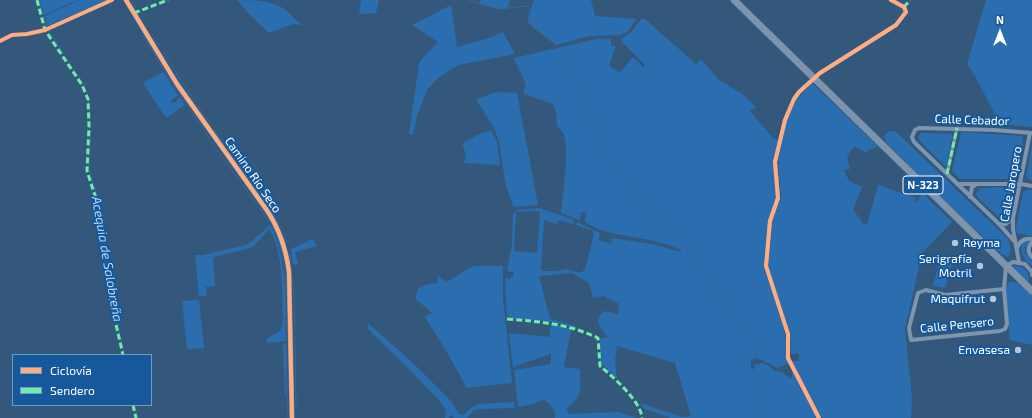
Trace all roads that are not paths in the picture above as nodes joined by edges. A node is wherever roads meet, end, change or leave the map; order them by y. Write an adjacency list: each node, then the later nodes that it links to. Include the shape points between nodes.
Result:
1 (126, 0): 24 (street, Camino Río Seco, via 177,84 266,209 278,230 289,277)
2 (734, 0): 4 (highway, N-323)
3 (891, 0): 4 (street, via 904,7 906,12 896,25)
4 (814, 78): 20 (highway, N-323); 25 (street, via 794,99 782,131 775,162 778,198 770,221 766,266 788,334 788,358)
5 (957, 128): 6 (street, Calle Cebador); 7 (street); 7 (street, Calle Cebador, via 919,128 912,137)
6 (1031, 133): 10 (street, Calle Jaropero)
7 (947, 174): 9 (street)
8 (977, 183): 9 (street); 10 (street); 12 (street, via 972,187)
9 (957, 184): 12 (street)
10 (1021, 184): 11 (street); 13 (street, Calle Jaropero)
11 (1032, 186)
12 (970, 196): 14 (street)
13 (1014, 218): 14 (street, via 1006,224); 16 (street, Calle Jaropero)
14 (999, 224): 16 (street)
15 (1032, 240): 17 (street, via 1022,240); 18 (street, via 1028,251)
16 (1014, 241): 17 (street, Calle Jaropero)
17 (1017, 250): 19 (street, Calle Jaropero)
18 (1032, 257)
19 (1019, 262): 20 (street, via 1012,262); 21 (street, via 1025,264)
20 (1006, 266): 22 (highway, N-323); 23 (street)
21 (1032, 273)
22 (1032, 288)
23 (1004, 289): 23 (street, Calle Pensero, via 945,295 926,290 918,293 909,328 911,340 1004,329 1007,324)
24 (292, 418)
25 (819, 418)

